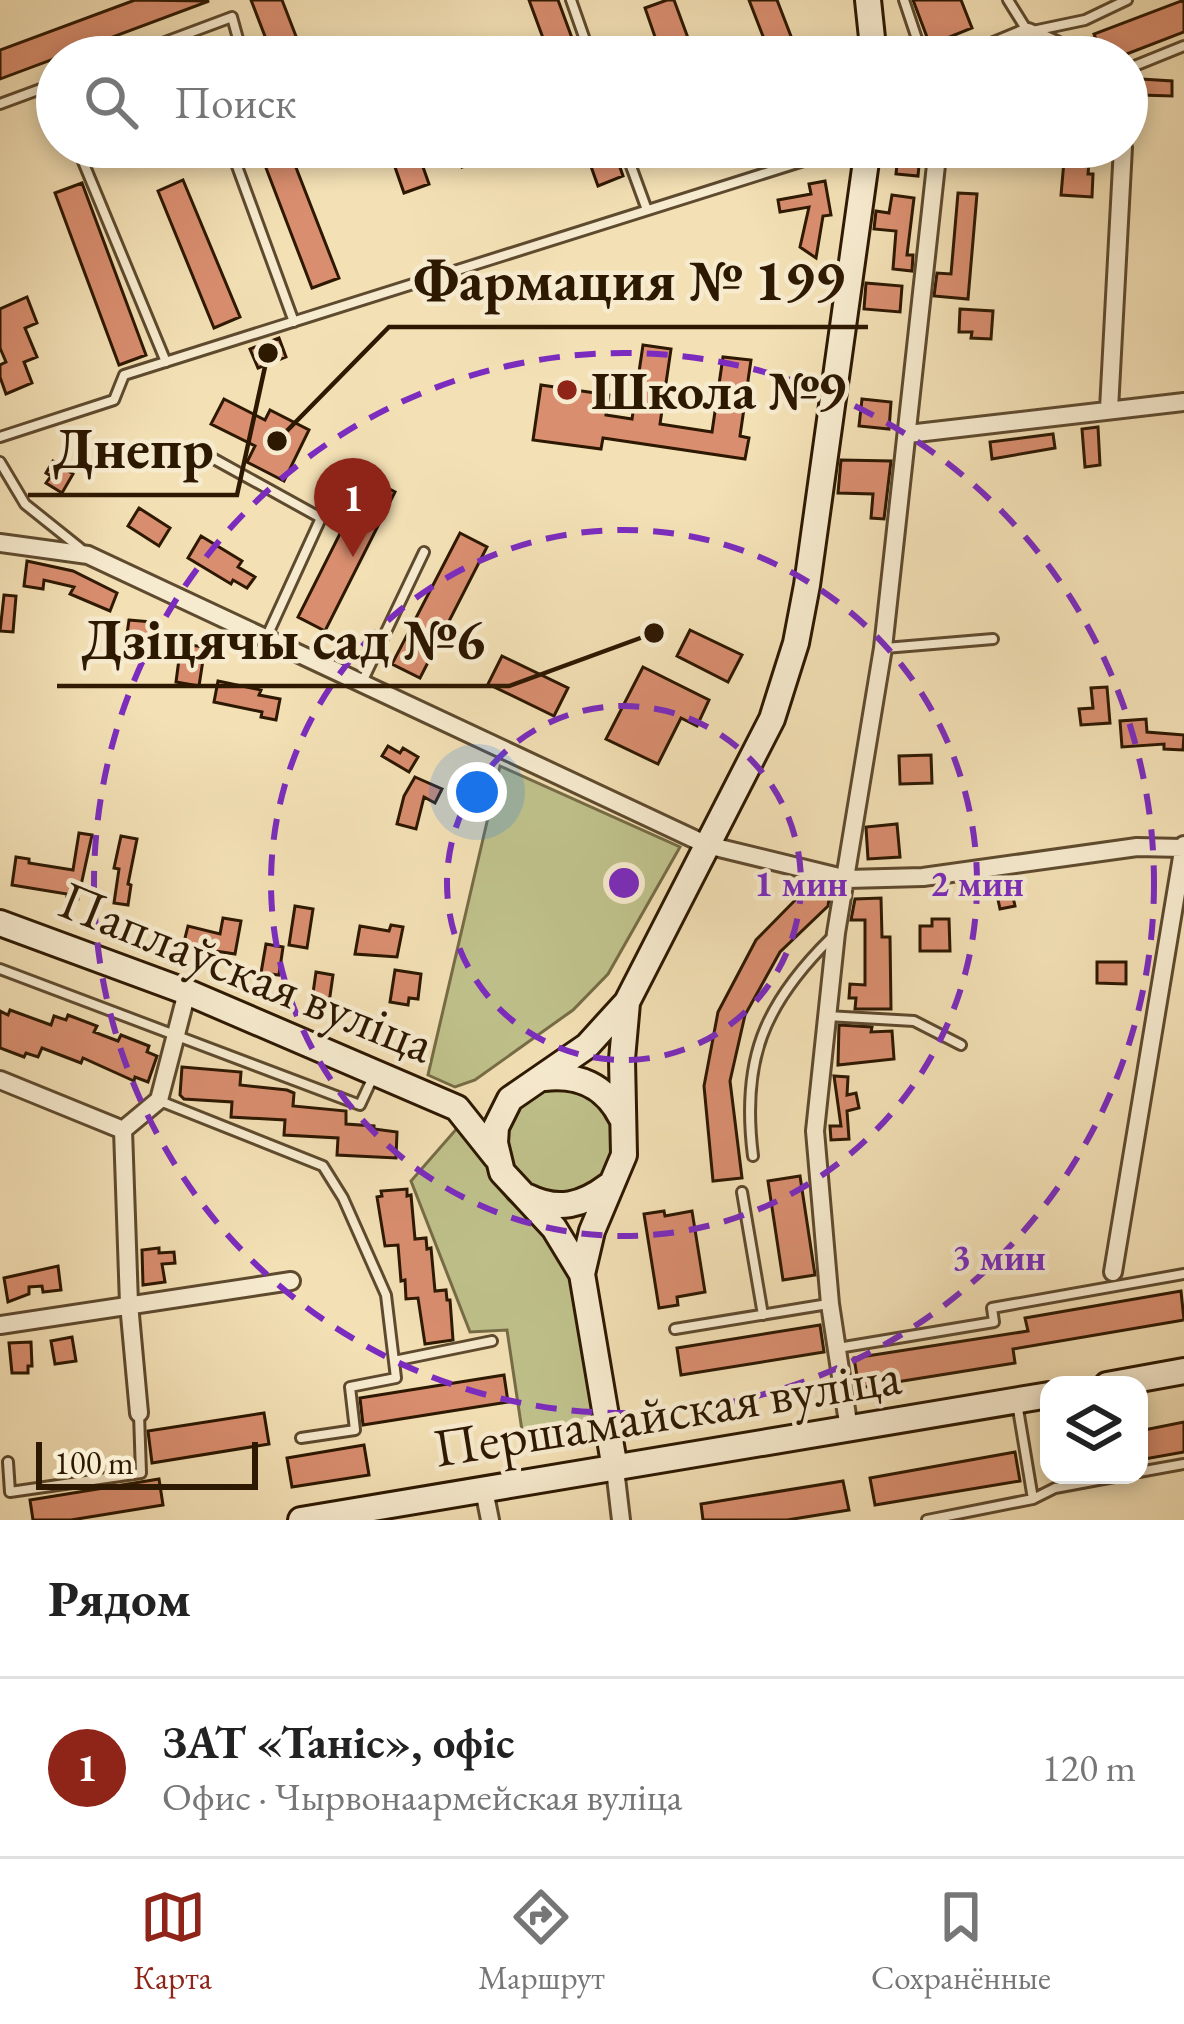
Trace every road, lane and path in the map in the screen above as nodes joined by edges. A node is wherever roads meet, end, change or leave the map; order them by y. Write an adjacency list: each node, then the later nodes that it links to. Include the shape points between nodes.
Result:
1 (571, 0): 9 (lane)
2 (868, 0): 10 (main road)
3 (904, 0): 11 (lane)
4 (1008, 0): 6 (lane)
5 (1130, 1): 6 (lane)
6 (1028, 32): 12 (street); 13 (street)
7 (181, 36): 8 (lane, via 232,17)
8 (237, 36)
9 (584, 36)
10 (872, 36)
11 (916, 36)
12 (1018, 36)
13 (1037, 36)
14 (1184, 46): 15 (lane)
15 (1148, 61)
16 (36, 91): 17 (lane)
17 (0, 104)
18 (85, 168): 27 (lane)
19 (238, 168): 26 (lane)
20 (632, 168): 25 (lane)
21 (781, 168): 25 (lane)
22 (865, 168): 41 (main road, via 796,643 772,719)
23 (936, 168): 30 (street)
24 (1122, 168): 29 (street)
25 (647, 210): 26 (lane)
26 (294, 322): 27 (lane)
27 (166, 362): 31 (lane, via 124,375 114,400)
28 (1184, 402): 29 (street)
29 (1109, 409): 30 (street)
30 (908, 434): 39 (street)
31 (0, 437)
32 (214, 459): 37 (lane, via 321,518)
33 (0, 463): 36 (lane, via 25,504)
34 (0, 543): 36 (street)
35 (424, 552): 40 (lane)
36 (88, 555): 37 (street)
37 (267, 638): 40 (street)
38 (993, 639): 39 (lane)
39 (883, 648): 43 (street)
40 (363, 681): 41 (street)
41 (707, 845): 43 (street); 49 (main road)
42 (1184, 847): 43 (street); 44 (street)
43 (847, 879): 46 (street)
44 (1181, 894): 65 (street)
45 (0, 923): 48 (main road, Паплаўская вуліца)
46 (836, 933): 50 (street); 60 (lane, via 796,973 760,1040 748,1082)
47 (0, 969): 51 (lane)
48 (187, 992): 51 (street); 53 (main road, Паплаўская вуліца)
49 (627, 1001): 55 (main road, via 587,1046); 58 (main road)
50 (826, 1016): 52 (lane, via 914,1021); 70 (street, via 815,1131)
51 (176, 1036): 53 (lane, via 360,1106); 56 (street)
52 (961, 1046)
53 (374, 1073): 57 (main road, Паплаўская вуліца)
54 (0, 1080): 59 (street)
55 (533, 1083): 57 (main road, Паплаўская вуліца); 58 (main road, via 592,1084); 61 (main road, via 501,1112)
56 (159, 1100): 59 (street); 76 (lane, via 323,1166 386,1295)
57 (457, 1108): 61 (main road, Паплаўская вуліца)
58 (622, 1121): 62 (main road, via 624,1155)
59 (123, 1130): 69 (street)
60 (753, 1156)
61 (497, 1159): 64 (main road)
62 (608, 1186): 64 (main road, via 566,1207); 66 (main road)
63 (742, 1192): 71 (lane)
64 (521, 1194): 66 (main road)
65 (1113, 1272)
66 (582, 1274): 86 (main road)
67 (1184, 1274): 75 (lane, via 992,1308 994,1322)
68 (290, 1281): 69 (street)
69 (129, 1304): 72 (street); 81 (street)
70 (830, 1304): 71 (lane); 75 (street)
71 (763, 1315): 73 (lane)
72 (0, 1324)
73 (675, 1329)
74 (492, 1341): 76 (lane)
75 (836, 1348): 82 (street)
76 (394, 1361): 83 (lane, via 396,1378 350,1387 355,1430)
77 (1184, 1371): 78 (main road)
78 (1148, 1378)
79 (1040, 1397): 80 (main road, Першамайская вуліца)
80 (1017, 1401): 82 (main road, Першамайская вуліца); 90 (lane)
81 (139, 1414): 84 (lane, via 141,1473 10,1492)
82 (849, 1429): 86 (main road, Першамайская вуліца)
83 (301, 1438)
84 (8, 1462)
85 (1184, 1464): 87 (lane)
86 (615, 1469): 89 (main road, Першамайская вуліца); 93 (street)
87 (1148, 1470)
88 (1077, 1484): 90 (lane)
89 (484, 1490): 91 (main road, Першамайская вуліца); 92 (street)
90 (1033, 1499): 94 (lane)
91 (301, 1520)
92 (490, 1520)
93 (621, 1520)
94 (928, 1520)

